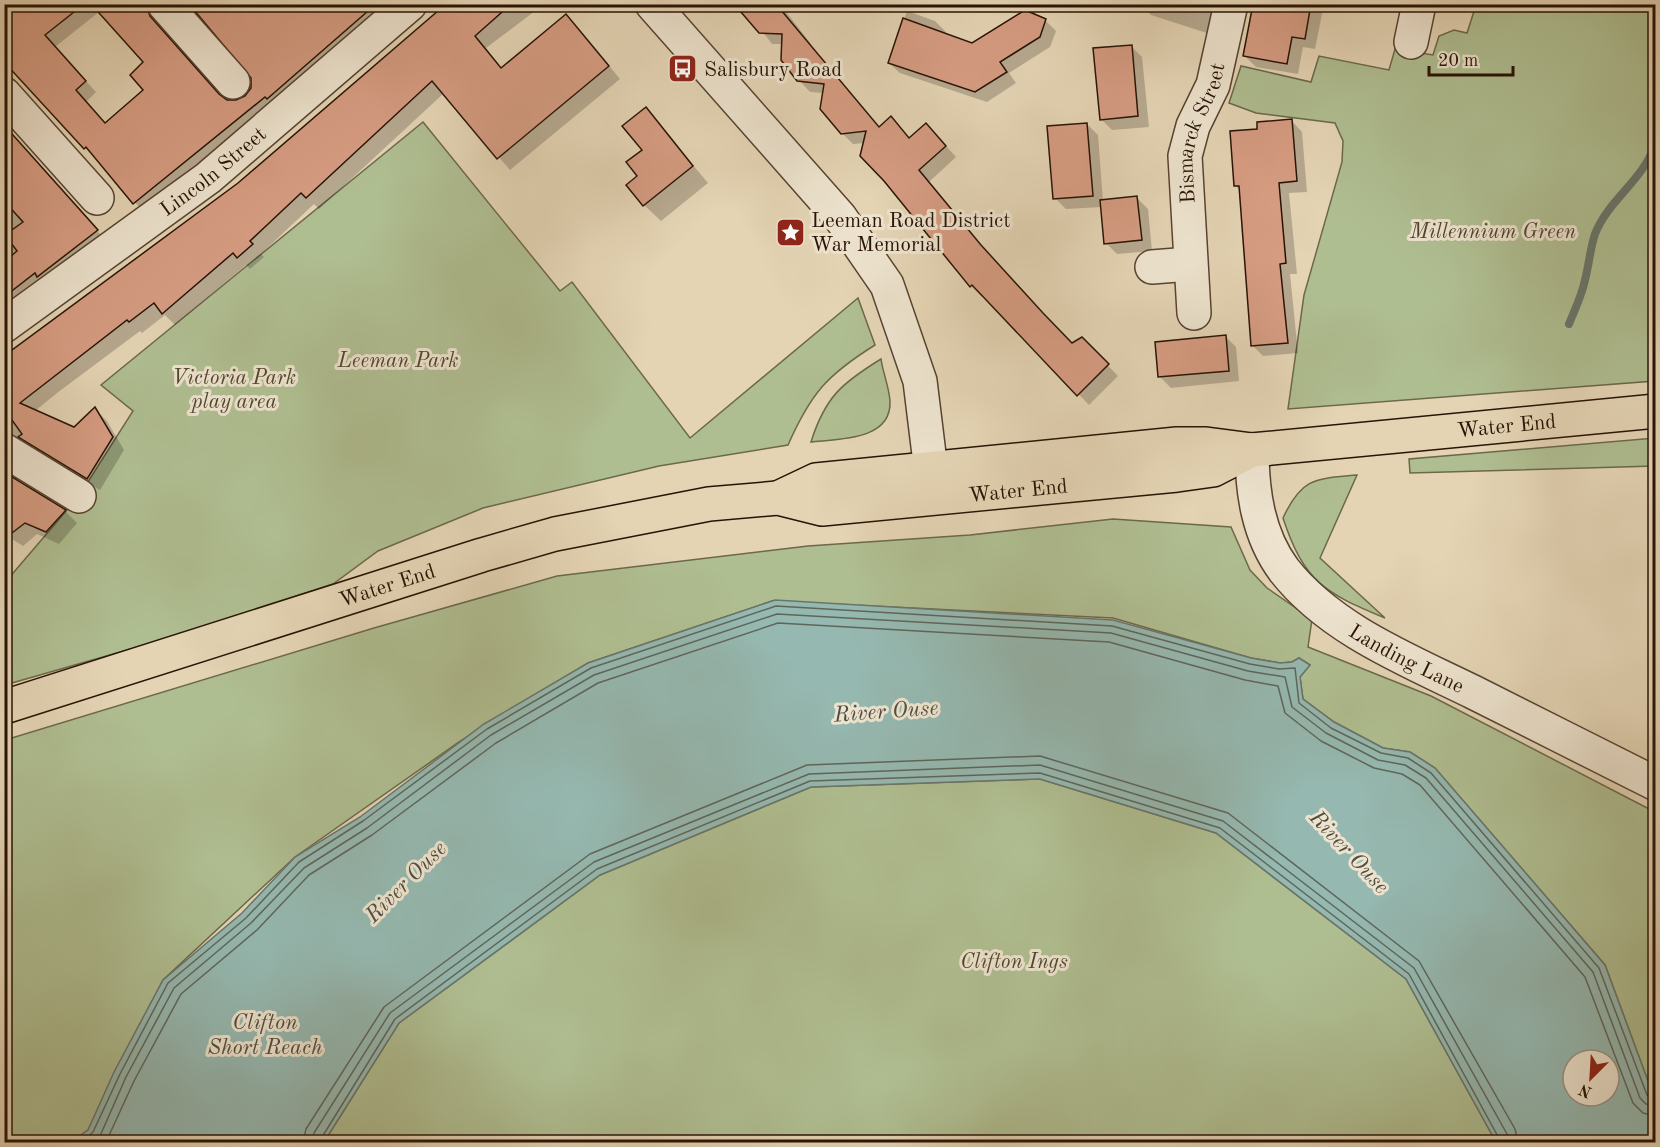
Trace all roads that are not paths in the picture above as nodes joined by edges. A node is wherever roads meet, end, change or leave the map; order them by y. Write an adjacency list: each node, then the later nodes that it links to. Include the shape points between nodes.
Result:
1 (164, 4): 7 (street)
2 (410, 4): 13 (street, Lincoln Street, via 208,178)
3 (652, 4): 17 (street, via 840,217 887,285 920,381)
4 (1231, 4): 10 (street, Bismarck Street, via 1221,61 1193,126 1185,156)
5 (1419, 4): 6 (street)
6 (1411, 42)
7 (233, 82)
8 (4, 94): 9 (street)
9 (97, 198)
10 (1190, 264): 11 (street); 12 (street, Bismarck Street)
11 (1152, 267)
12 (1194, 313)
13 (4, 326)
14 (1656, 411): 16 (main road, Water End)
15 (4, 450): 18 (street)
16 (1252, 450): 17 (main road, Water End, via 1177,444); 20 (street, Landing Lane, via 1253,491 1270,548 1315,602 1374,643)
17 (933, 484): 19 (main road, Water End, via 811,481 778,498 709,504 555,534)
18 (79, 496)
19 (4, 708)
20 (1656, 784)

